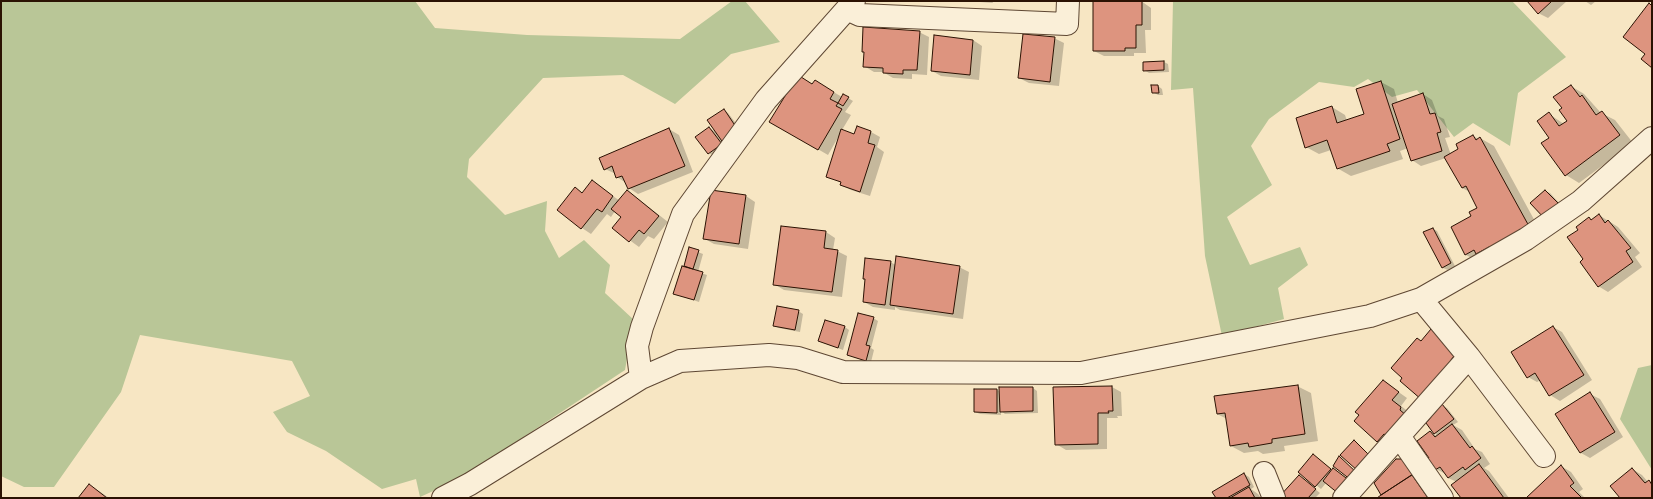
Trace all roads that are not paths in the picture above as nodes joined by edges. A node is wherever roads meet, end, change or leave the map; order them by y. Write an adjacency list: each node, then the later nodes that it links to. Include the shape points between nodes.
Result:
1 (1068, 1): 2 (street, via 1067,24 860,15)
2 (851, 5): 6 (street, via 766,100 682,214 637,346)
3 (1652, 138): 4 (street, via 1581,201 1526,239)
4 (1421, 299): 5 (street); 6 (street, via 1370,316 1081,373 843,372 798,358 769,355 680,361)
5 (1469, 357): 7 (street); 8 (street)
6 (641, 378): 10 (street, via 470,484)
7 (1399, 436): 12 (street); 13 (street)
8 (1544, 456)
9 (1264, 473): 11 (street)
10 (443, 498)
11 (1274, 498)
12 (1344, 498)
13 (1442, 498)

